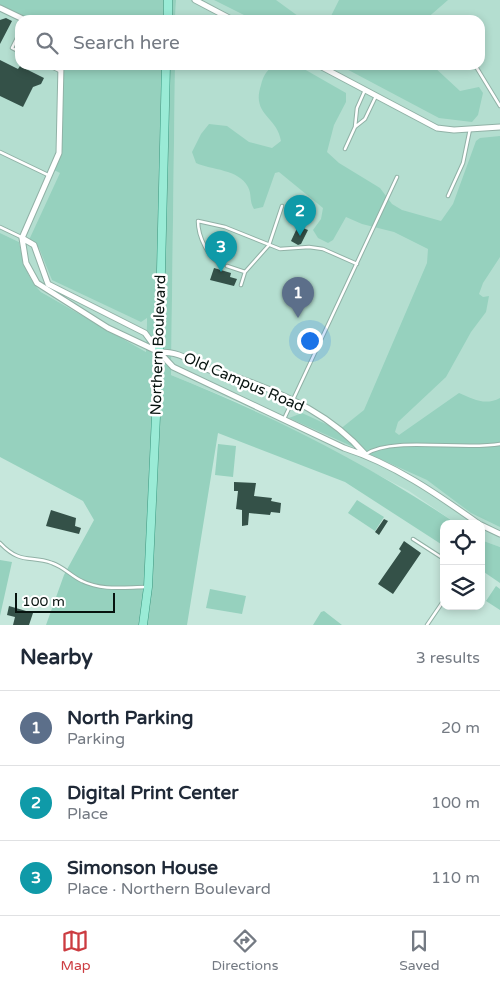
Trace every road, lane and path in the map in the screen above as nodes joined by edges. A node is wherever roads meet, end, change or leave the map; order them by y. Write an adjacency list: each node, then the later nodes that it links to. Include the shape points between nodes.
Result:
1 (168, 0): 5 (main road)
2 (195, 0): 6 (street)
3 (0, 8): 4 (street)
4 (15, 15)
5 (168, 15)
6 (222, 15)
7 (166, 70): 31 (main road, Northern Boulevard)
8 (327, 70): 11 (street)
9 (478, 70): 13 (lane)
10 (61, 71): 19 (street, via 60,148)
11 (365, 90): 12 (street); 15 (lane, via 357,108)
12 (376, 96): 15 (lane, via 365,119); 16 (street, via 437,128)
13 (500, 106)
14 (500, 127): 16 (street)
15 (355, 128): 17 (lane)
16 (470, 129): 21 (lane, via 463,163)
17 (345, 149)
18 (0, 152): 19 (lane)
19 (50, 176): 24 (street)
20 (398, 177): 27 (lane)
21 (448, 196)
22 (282, 206): 25 (lane)
23 (0, 227): 24 (lane)
24 (22, 238): 31 (street, via 34,245 48,284 145,333); 31 (street, via 26,263 37,284 108,328)
25 (269, 244): 26 (lane, via 198,220 208,253); 27 (lane, via 280,249 323,249); 29 (lane)
26 (223, 264)
27 (357, 264): 32 (lane)
28 (227, 266): 29 (lane)
29 (245, 272): 30 (lane)
30 (241, 285)
31 (159, 352): 32 (street, Old Campus Road, via 174,352 212,372 242,379); 33 (street, Old Campus Road, via 173,367); 42 (main road, Northern Boulevard)
32 (293, 401): 33 (lane); 35 (street, Old Campus Road, via 334,423)
33 (284, 419): 35 (street, Old Campus Road)
34 (500, 444): 35 (lane, via 460,447 396,445)
35 (365, 455): 36 (street, Old Campus Road, via 427,487)
36 (473, 520)
37 (485, 527): 38 (street, Old Campus Road)
38 (500, 534)
39 (413, 539): 41 (lane)
40 (0, 543): 42 (lane, via 9,553 54,563 90,584)
41 (440, 556)
42 (148, 587): 44 (main road, Northern Boulevard)
43 (440, 606): 45 (lane)
44 (144, 625)
45 (427, 625)

